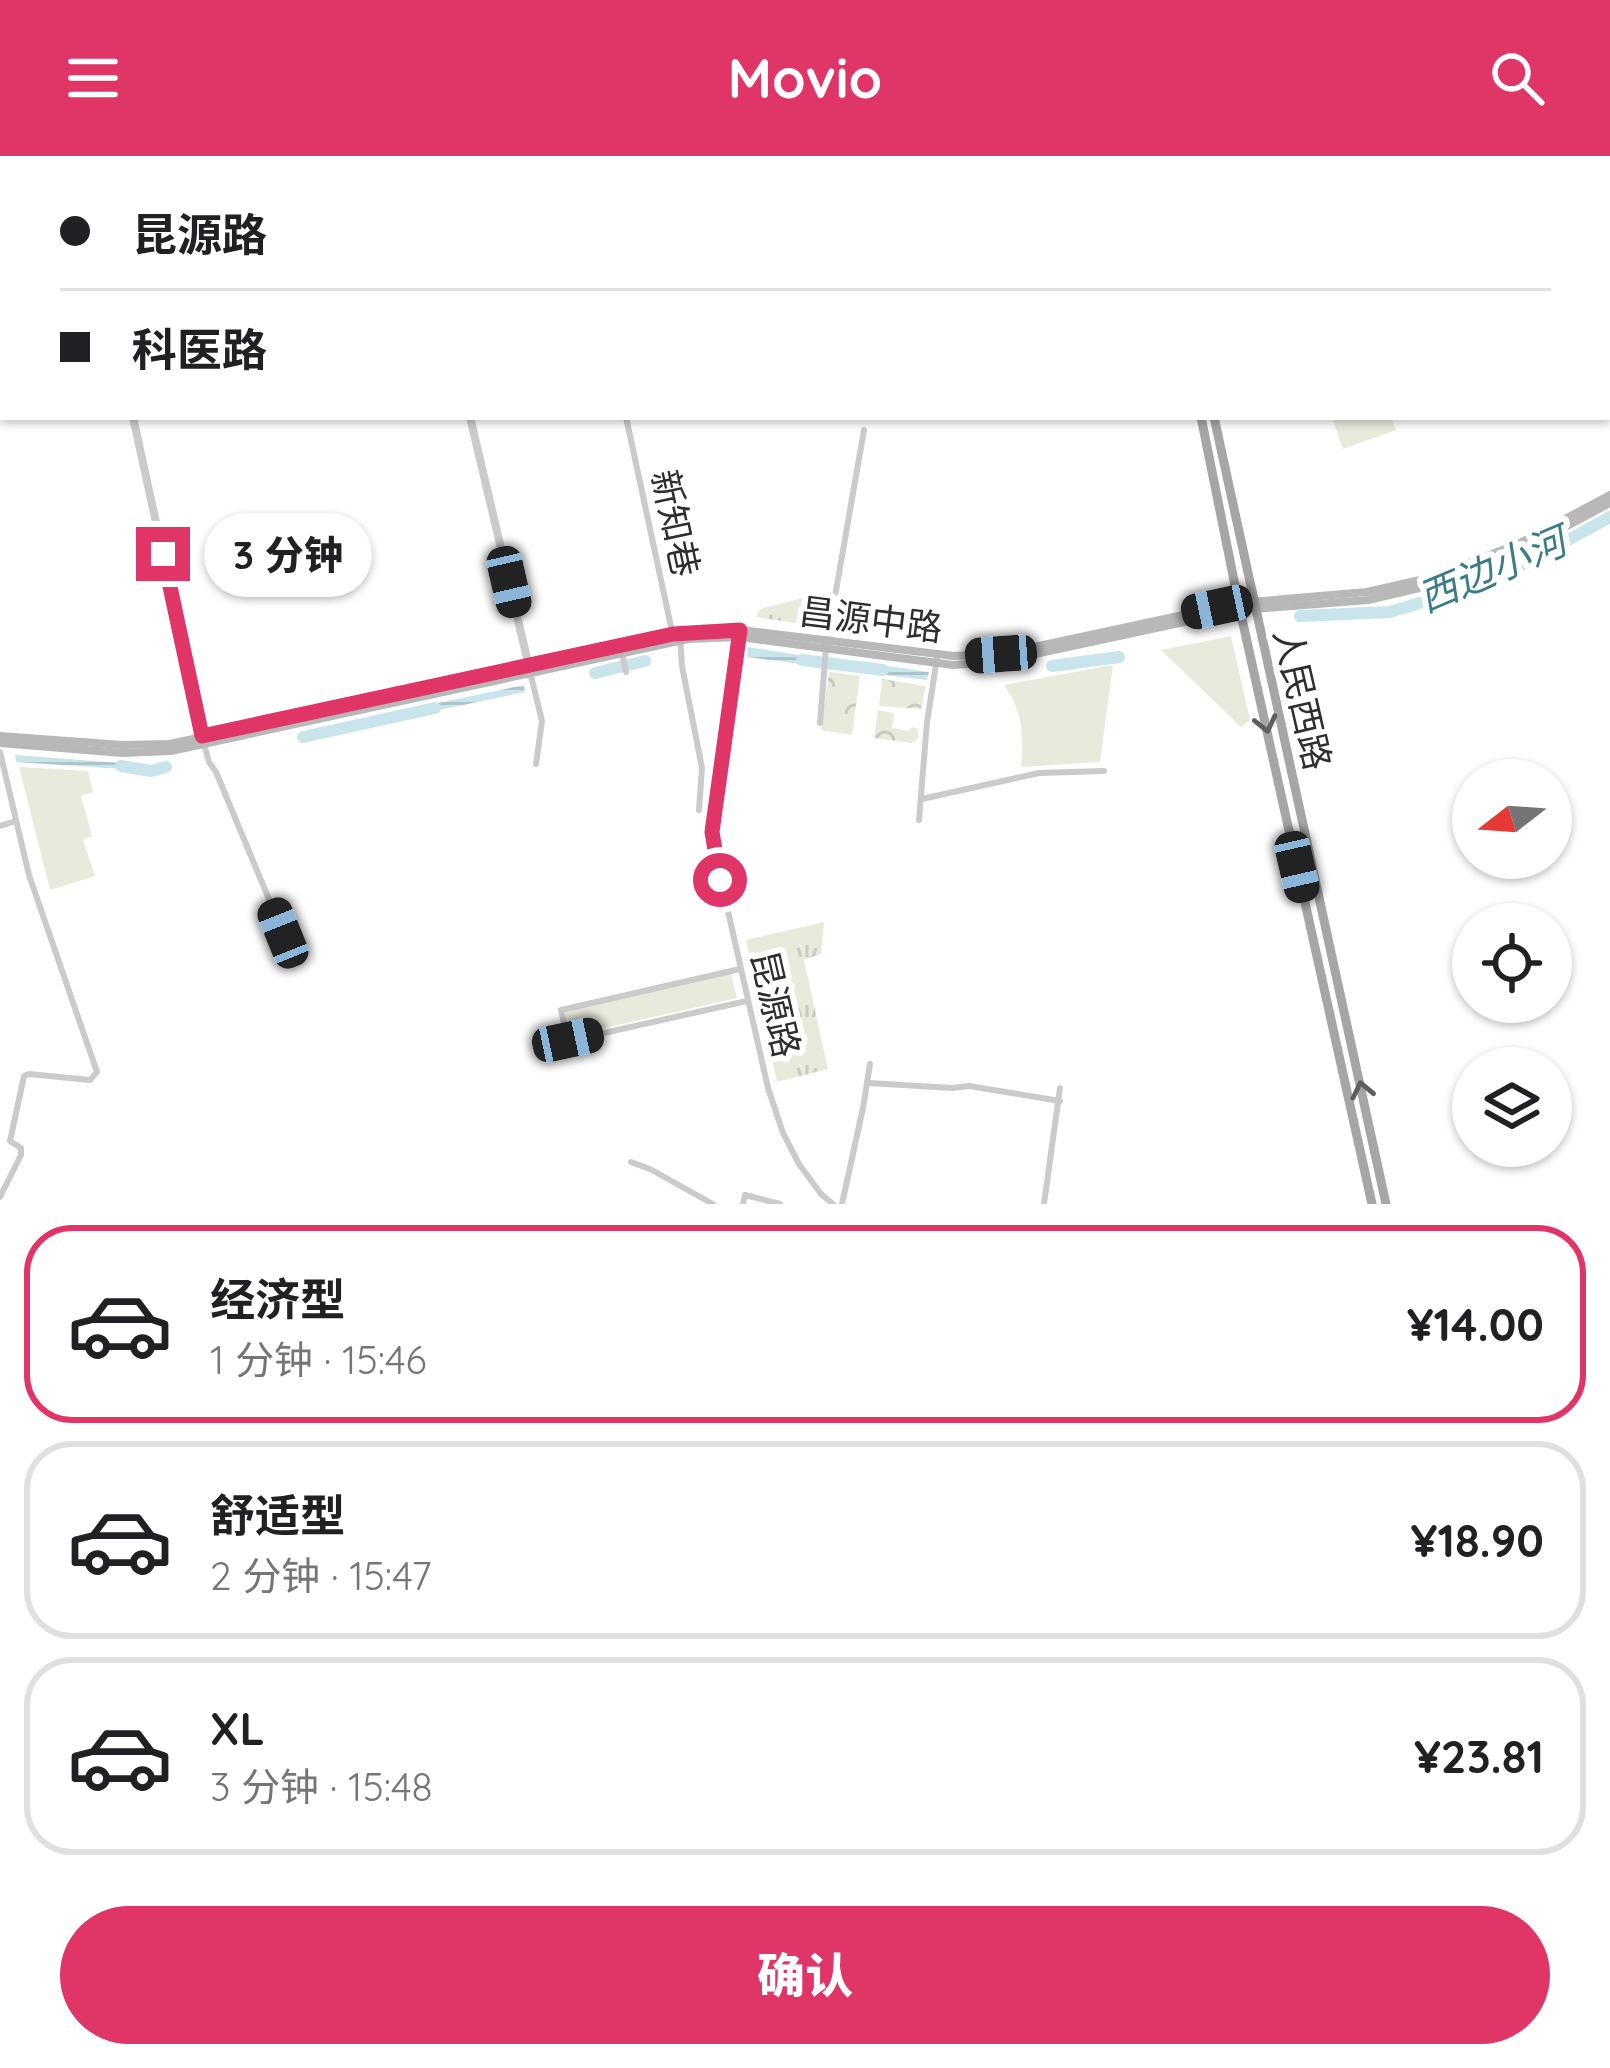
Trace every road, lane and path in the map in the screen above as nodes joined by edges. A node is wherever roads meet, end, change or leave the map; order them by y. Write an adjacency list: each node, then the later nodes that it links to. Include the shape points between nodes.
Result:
1 (134, 420): 18 (street)
2 (471, 420): 15 (street)
3 (627, 420): 10 (street, 新知巷)
4 (1202, 420): 9 (main road, 人民西路)
5 (1215, 420): 8 (main road, 人民西路)
6 (864, 430): 12 (street)
7 (1610, 499): 8 (main road, 昌源中路, via 1438,576)
8 (1253, 604): 9 (main road, 昌源中路); 44 (main road, 人民西路, one-way to 8)
9 (1239, 606): 14 (main road, 昌源中路, via 998,662); 43 (main road, 人民西路, one-way to 43)
10 (677, 637): 11 (main road, 昌源中路); 13 (main road, 昌源中路); 15 (main road, 昌源中路); 24 (street, 新知巷, via 702,768)
11 (739, 637): 12 (main road, 昌源中路); 29 (street, 昆源路, via 712,832)
12 (826, 648): 14 (main road, 昌源中路); 17 (street)
13 (623, 654): 15 (main road, 昌源中路); 16 (street)
14 (937, 662): 23 (street)
15 (530, 668): 18 (main road, 昌源中路); 21 (street, via 542,730)
16 (626, 672)
17 (820, 723)
18 (203, 740): 19 (main road, 昌源中路); 28 (street)
19 (0, 744): 20 (street)
20 (2, 764): 26 (street)
21 (536, 764)
22 (1104, 770): 23 (street, via 1039,773)
23 (922, 799): 25 (street)
24 (699, 811)
25 (920, 820)
26 (16, 821): 27 (street); 36 (street, via 97,1072 90,1080 24,1076 10,1141 21,1155)
27 (0, 826)
28 (283, 933)
29 (740, 969): 30 (street, 昆源路); 30 (street, via 561,1010 568,1040)
30 (747, 1000): 40 (street, 昆源路, via 784,1133)
31 (869, 1064): 32 (street)
32 (868, 1082): 34 (street); 41 (street)
33 (1060, 1088): 34 (street)
34 (1060, 1101): 42 (street)
35 (631, 1162): 37 (street)
36 (0, 1197)
37 (712, 1204)
38 (742, 1204): 39 (street, via 746,1195)
39 (780, 1204)
40 (832, 1204)
41 (842, 1204)
42 (1044, 1204)
43 (1372, 1204)
44 (1386, 1204)

